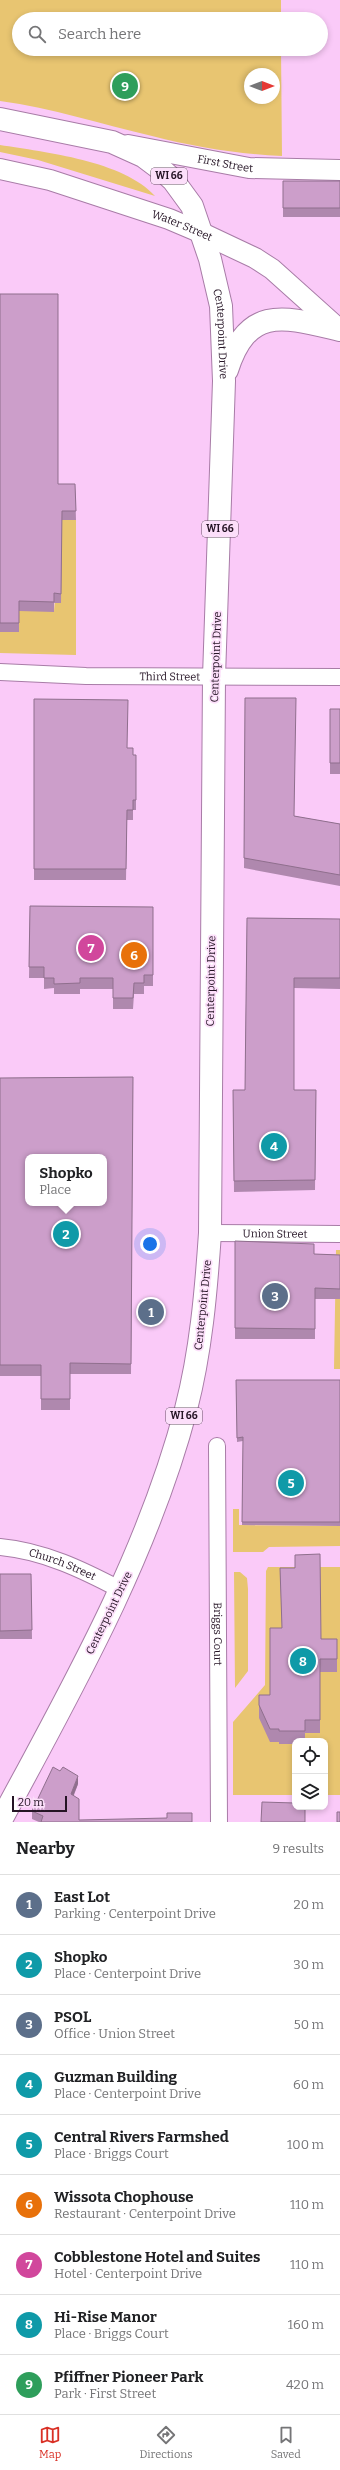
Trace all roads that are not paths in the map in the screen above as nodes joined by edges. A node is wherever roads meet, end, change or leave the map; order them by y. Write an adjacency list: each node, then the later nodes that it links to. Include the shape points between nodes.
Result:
1 (0, 119): 2 (main road, WI 66)
2 (112, 142): 4 (street, First Street, via 249,168); 5 (main road, Centerpoint Drive / WI 66, via 143,156 173,180 192,206)
3 (0, 168): 5 (street, Water Street, via 50,180)
4 (340, 170)
5 (202, 232): 6 (street, Water Street, via 255,258 272,270); 7 (main road, Centerpoint Drive / WI 66, via 221,306)
6 (340, 330): 7 (main road, via 297,319 264,322 243,335)
7 (224, 380): 9 (main road, Centerpoint Drive / WI 66)
8 (0, 672): 9 (street, Third Street, via 86,676)
9 (214, 676): 10 (street, Third Street); 11 (main road, Centerpoint Drive / WI 66)
10 (340, 678)
11 (210, 1233): 12 (street, Union Street); 15 (main road, Centerpoint Drive / WI 66, via 205,1306 186,1408 151,1520)
12 (340, 1234)
13 (217, 1446): 17 (street, Briggs Court)
14 (0, 1547): 15 (street, Church Street, via 51,1557)
15 (121, 1590): 16 (main road, Centerpoint Drive / WI 66)
16 (0, 1822)
17 (219, 1822)

